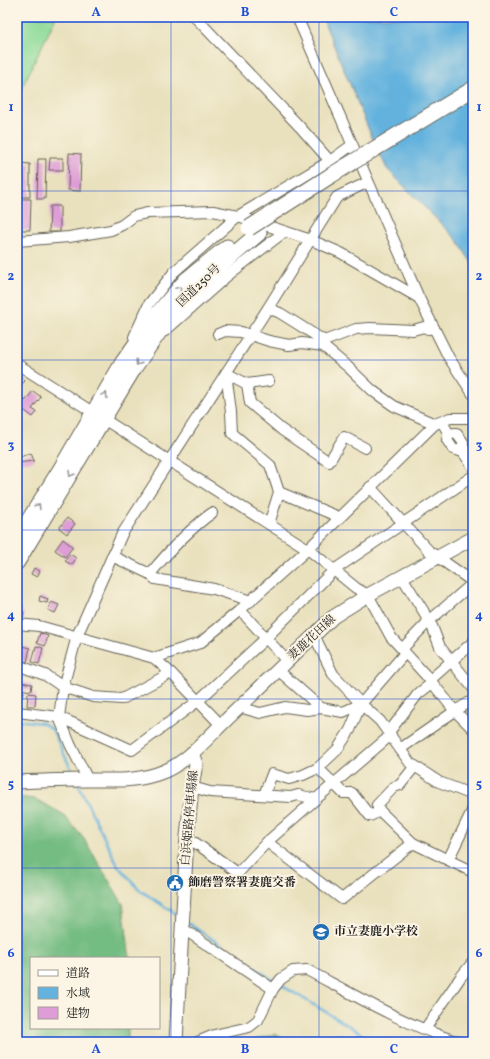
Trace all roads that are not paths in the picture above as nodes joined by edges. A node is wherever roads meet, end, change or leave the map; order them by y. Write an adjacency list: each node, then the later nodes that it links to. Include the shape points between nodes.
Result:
1 (195, 17): 6 (street)
2 (296, 17): 5 (street)
3 (473, 89): 9 (highway, 国道250号, bridge, via 330,176)
4 (473, 101): 9 (highway, 国道250号)
5 (352, 145): 6 (street); 7 (street)
6 (330, 161): 8 (street)
7 (368, 182): 11 (street, via 337,197); 13 (street)
8 (238, 216): 10 (street); 12 (street, via 213,211 147,213 134,216 111,230 69,237); 19 (street, via 174,272 150,304)
9 (254, 231): 18 (highway, 国道250号, via 197,286 171,315); 19 (highway, 国道250号, one-way to 9, via 158,313 186,280)
10 (284, 232): 11 (street); 18 (street, via 227,276)
11 (311, 240): 13 (street, via 341,252); 14 (street)
12 (17, 241)
13 (419, 298): 15 (street)
14 (268, 308): 15 (street, via 323,340 356,329); 17 (street)
15 (434, 328): 24 (street, via 449,358)
16 (218, 334): 17 (street, via 232,331)
17 (250, 335): 21 (street); 27 (street, via 289,345 302,343 323,346 389,403 415,416)
18 (149, 346): 25 (highway, 国道250号, one-way to 25)
19 (123, 362): 25 (highway, 国道250号, one-way to 19)
20 (17, 364): 25 (street)
21 (226, 374): 23 (street); 30 (street); 34 (street, via 232,433 270,465)
22 (269, 381): 23 (street)
23 (247, 384): 28 (street, via 250,403 282,430 329,462 344,437)
24 (473, 394)
25 (99, 416): 30 (street); 40 (highway, 国道250号, one-way to 25); 44 (highway, 国道250号, one-way to 44)
26 (473, 418): 27 (street, via 450,418)
27 (438, 423): 29 (street, via 450,434 447,440 453,449); 33 (street)
28 (365, 448)
29 (467, 452): 31 (street)
30 (170, 461): 38 (street); 42 (street, via 122,534)
31 (473, 468)
32 (473, 476): 37 (street)
33 (370, 487): 36 (street); 37 (street)
34 (279, 492): 36 (street); 38 (street)
35 (212, 513): 46 (street, via 175,544)
36 (339, 517): 41 (street)
37 (404, 523): 43 (street); 45 (street)
38 (269, 524): 41 (street)
39 (473, 538): 43 (main road, 妻鹿花田線)
40 (17, 539)
41 (308, 549): 45 (street); 50 (street)
42 (112, 556): 46 (street); 55 (street)
43 (438, 558): 47 (main road, 妻鹿花田線); 48 (street)
44 (17, 562)
45 (334, 570): 49 (street); 56 (street)
46 (150, 574): 50 (street, via 155,579 214,589)
47 (402, 578): 49 (main road, 妻鹿花田線); 52 (street)
48 (472, 581): 52 (street)
49 (368, 595): 54 (main road, 妻鹿花田線, via 333,617); 58 (street, via 391,636)
50 (251, 601): 51 (street)
51 (240, 610): 56 (street); 59 (street, via 200,643)
52 (428, 622): 58 (street); 60 (street, via 440,647)
53 (17, 624): 55 (street, via 39,626)
54 (314, 635): 62 (main road, 妻鹿花田線); 69 (street, via 332,674)
55 (77, 636): 59 (street); 65 (street)
56 (266, 638): 62 (street); 68 (street)
57 (473, 642): 60 (street)
58 (404, 651): 64 (street); 69 (street)
59 (154, 658): 63 (street)
60 (452, 660): 64 (street); 66 (street)
61 (17, 665): 65 (street, via 45,675)
62 (282, 666): 70 (main road, 妻鹿花田線); 71 (street)
63 (171, 673): 65 (street, via 122,699 93,697); 68 (street)
64 (431, 681): 72 (street); 77 (street, via 418,694)
65 (63, 688): 74 (street)
66 (473, 688)
67 (473, 700): 72 (street)
68 (198, 701): 74 (street, via 132,750); 75 (street)
69 (360, 704): 71 (street, via 343,712); 77 (street, via 380,721); 81 (street, via 350,730 337,750)
70 (239, 707): 71 (street, via 260,713 285,707 307,710); 75 (main road, 妻鹿花田線)
71 (321, 708)
72 (455, 711): 76 (street); 78 (street)
73 (17, 712): 74 (street)
74 (59, 717): 82 (street)
75 (220, 725): 79 (main road, 妻鹿花田線)
76 (473, 729)
77 (390, 734): 78 (street); 84 (street)
78 (400, 749): 80 (street)
79 (192, 753): 82 (main road, 白浜姫路停車場線, via 166,770 136,780); 85 (main road, 白浜姫路停車場線, via 196,764)
80 (415, 766): 87 (street, via 439,782); 90 (street, via 400,785 394,787 377,805)
81 (318, 768): 84 (street); 86 (street, via 303,776 289,779 272,774)
82 (85, 780): 83 (main road, 白浜姫路停車場線)
83 (17, 782)
84 (334, 784): 88 (street); 90 (street, via 343,793 352,794 370,816)
85 (192, 787): 86 (street, via 210,792); 91 (main road, 白浜姫路停車場線)
86 (264, 795): 88 (street, via 298,795)
87 (473, 795)
88 (316, 799): 92 (street)
89 (473, 809): 94 (street)
90 (380, 811): 93 (street)
91 (187, 837): 92 (street, via 238,873); 96 (main road, 白浜姫路停車場線)
92 (267, 842): 93 (street, via 342,899)
93 (413, 842): 94 (street)
94 (448, 860): 95 (street)
95 (473, 872)
96 (182, 928): 98 (street); 100 (main road, 白浜姫路停車場線)
97 (473, 962): 99 (street)
98 (273, 989): 99 (street, via 281,979 293,971 307,970 400,1019); 101 (street, via 258,1020 249,1027 214,1035)
99 (425, 1029): 102 (street)
100 (176, 1042)
101 (197, 1042)
102 (458, 1042)
103 (468, 1042): 104 (street)
104 (473, 1042)

